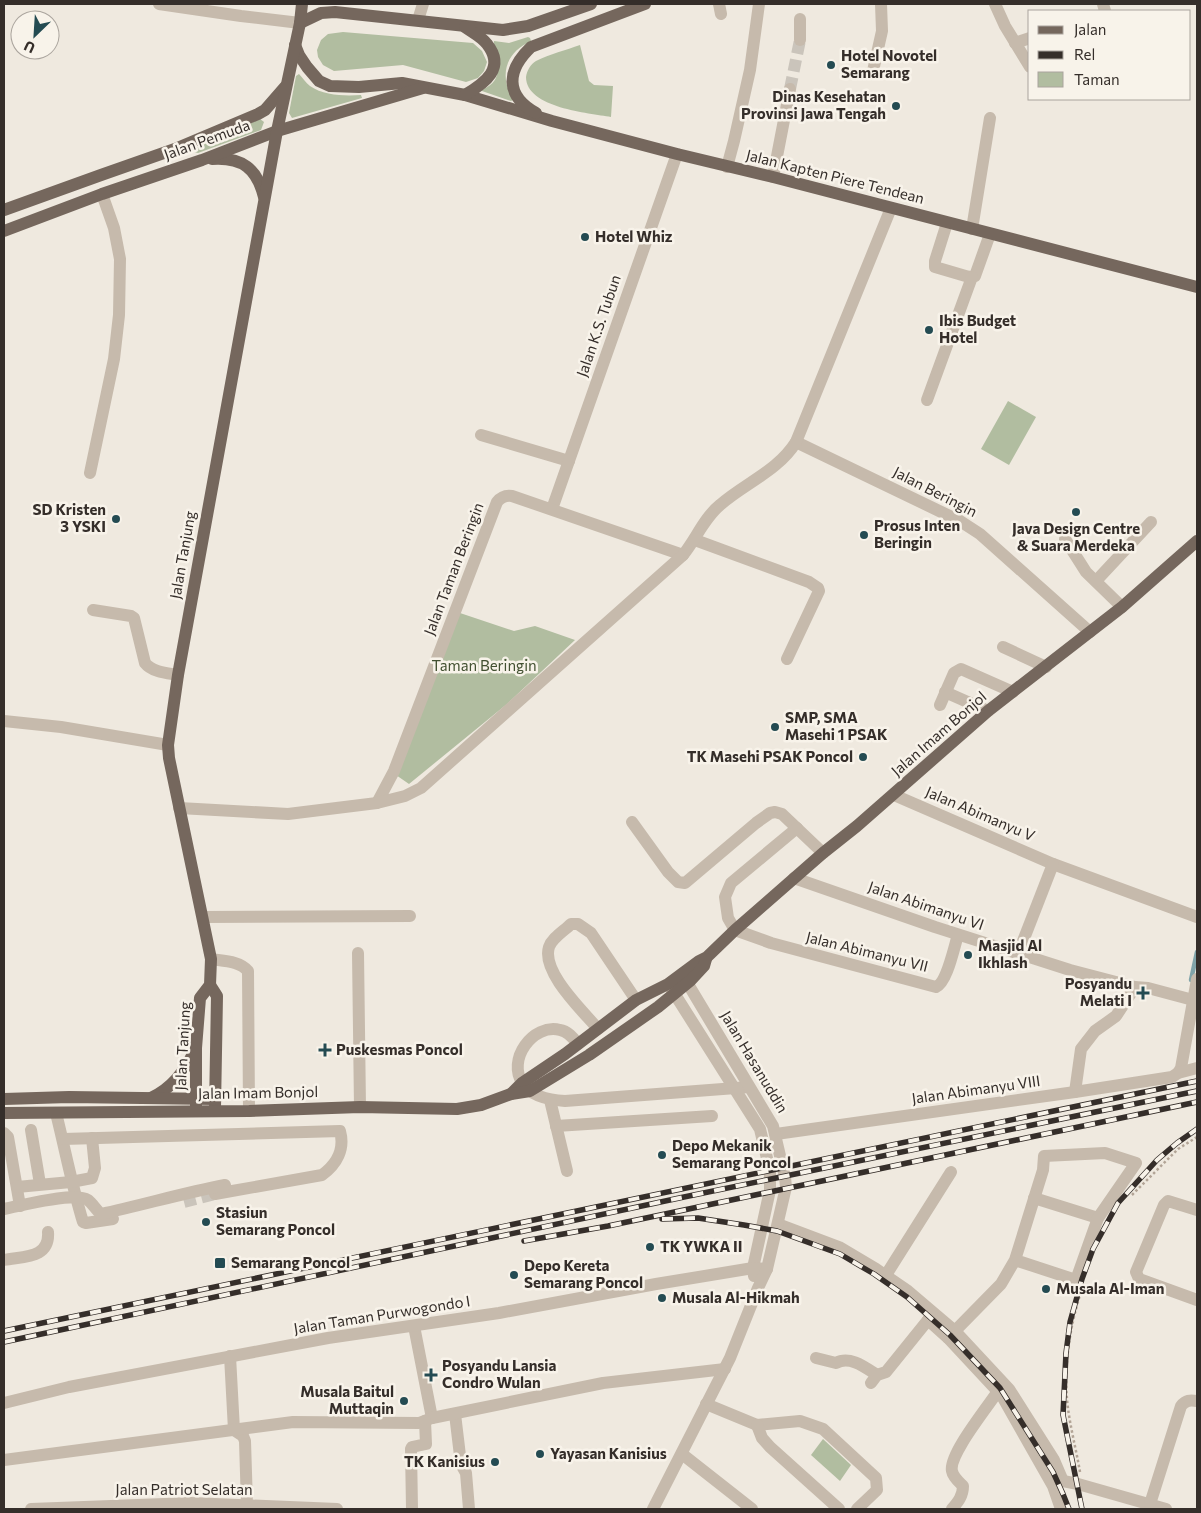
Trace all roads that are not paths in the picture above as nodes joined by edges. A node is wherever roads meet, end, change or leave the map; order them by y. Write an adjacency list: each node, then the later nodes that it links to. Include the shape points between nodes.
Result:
1 (159, 4): 9 (street)
2 (302, 4): 12 (main road, Jalan Tanjung)
3 (423, 4): 10 (street)
4 (591, 4): 13 (main road, via 528,26 503,30)
5 (645, 4): 25 (main road, via 531,47 522,56 514,68 511,82 519,99)
6 (759, 4): 29 (street, via 744,102)
7 (881, 4): 19 (street, via 882,31)
8 (995, 4): 16 (street)
9 (182, 6): 12 (street)
10 (418, 20): 12 (main road, via 334,12 321,13); 13 (main road)
11 (800, 20): 15 (street)
12 (300, 23): 17 (main road, Jalan Tanjung)
13 (466, 27): 23 (main road, via 487,42 494,56 490,76)
14 (1028, 39): 16 (street)
15 (800, 40)
16 (1015, 43): 18 (street)
17 (295, 45): 20 (main road, Jalan Tanjung); 21 (main road, Jalan Pemuda, via 299,56 319,81 330,86 359,88 402,83)
18 (1028, 64)
19 (873, 71)
20 (286, 85): 26 (main road, Jalan Tanjung); 34 (main road, Jalan Pemuda, via 258,114 175,150)
21 (425, 88): 23 (main road, Jalan Pemuda); 26 (main road, Jalan Pemuda)
22 (790, 89): 30 (street)
23 (466, 95): 25 (main road, Jalan Kapten Piere Tendean)
24 (990, 118): 36 (street)
25 (552, 121): 27 (main road, Jalan Kapten Piere Tendean)
26 (277, 131): 28 (main road, Jalan Pemuda); 32 (main road, Jalan Tanjung)
27 (677, 154): 29 (main road, Jalan Kapten Piere Tendean); 44 (street, Jalan K.S. Tubun)
28 (202, 160): 31 (main road, Jalan Pemuda); 32 (main road, via 220,159 245,164 255,174)
29 (726, 167): 30 (main road, Jalan Kapten Piere Tendean)
30 (773, 177): 33 (main road, Jalan Kapten Piere Tendean)
31 (102, 194): 37 (main road, Jalan Pemuda); 45 (street, via 120,259 119,316 114,359)
32 (265, 200): 59 (main road, Jalan Tanjung)
33 (891, 208): 35 (main road, Jalan Kapten Piere Tendean); 43 (street)
34 (4, 210)
35 (946, 223): 36 (main road, Jalan Kapten Piere Tendean); 39 (street, via 934,260 935,267)
36 (972, 229): 38 (main road, Jalan Kapten Piere Tendean)
37 (4, 231)
38 (990, 234): 39 (street, via 978,270); 40 (main road, Jalan Kapten Piere Tendean)
39 (972, 277): 41 (street)
40 (1197, 287)
41 (927, 400)
42 (481, 435): 44 (street)
43 (796, 442): 49 (street, via 778,464 719,505); 55 (street, Jalan Beringin, via 960,521 980,534)
44 (569, 461): 46 (street, Jalan K.S. Tubun)
45 (90, 473)
46 (552, 509): 51 (street, Jalan Taman Beringin); 67 (street, Jalan Taman Beringin, via 508,495 497,502 394,771)
47 (1151, 522): 52 (street)
48 (1066, 539): 52 (street)
49 (695, 540): 51 (street); 57 (street, via 818,588)
50 (1197, 541): 53 (main road, Jalan Imam Bonjol)
51 (683, 555): 67 (street, via 421,788)
52 (1096, 582): 53 (street)
53 (1122, 607): 55 (main road, Jalan Imam Bonjol)
54 (93, 610): 59 (street, via 134,618 145,663 163,672)
55 (1090, 632): 58 (main road, Jalan Imam Bonjol)
56 (1003, 647): 58 (street)
57 (787, 659)
58 (1046, 667): 61 (main road, Jalan Imam Bonjol)
59 (178, 674): 65 (main road, Jalan Tanjung)
60 (945, 692): 61 (street, via 954,673 961,669); 62 (street); 63 (street)
61 (1012, 692): 63 (main road, Jalan Imam Bonjol)
62 (940, 705)
63 (988, 711): 66 (main road, Jalan Imam Bonjol)
64 (4, 721): 65 (street)
65 (168, 745): 68 (main road, Jalan Tanjung)
66 (894, 795): 71 (main road, Jalan Imam Bonjol); 72 (street, Jalan Abimanyu V)
67 (377, 803): 68 (street, via 288,814)
68 (179, 808): 75 (main road, Jalan Tanjung)
69 (632, 822): 70 (street, via 668,872 678,882 685,883 770,813 782,814)
70 (798, 828): 71 (street); 77 (street, via 731,883 725,897 728,918)
71 (823, 853): 73 (main road, Jalan Imam Bonjol)
72 (1053, 864): 76 (street, Jalan Abimanyu V); 80 (street)
73 (794, 878): 77 (main road, Jalan Imam Bonjol); 78 (street, Jalan Abimanyu VI)
74 (410, 916): 75 (street)
75 (203, 917): 81 (main road, Jalan Tanjung)
76 (1197, 917)
77 (735, 930): 78 (street, Jalan Abimanyu VII, via 771,943 936,987 944,979); 82 (main road, Jalan Imam Bonjol, via 707,957 699,960)
78 (958, 935): 80 (street, Jalan Abimanyu VI)
79 (358, 953): 103 (street)
80 (1018, 954): 85 (street, Jalan Abimanyu VI)
81 (211, 959): 84 (main road, Jalan Tanjung); 104 (street, via 245,966 248,971)
82 (685, 978): 86 (main road, Jalan Imam Bonjol); 95 (street, Jalan Hasanuddin)
83 (1197, 979): 88 (street)
84 (210, 985): 91 (main road, Jalan Tanjung, via 200,998); 102 (main road, Jalan Tanjung, via 217,996)
85 (1135, 987): 88 (street, Jalan Abimanyu VI); 97 (street, via 1116,1016 1095,1030 1081,1049)
86 (671, 988): 87 (main road, Jalan Imam Bonjol); 94 (main road, Jalan Imam Bonjol, via 658,1007 589,1055); 96 (street, Jalan Hasanuddin)
87 (636, 1000): 89 (main road, Jalan Imam Bonjol); 89 (street, via 591,933 578,924 571,924 551,943 547,957 549,965 554,977)
88 (1192, 1000): 93 (street)
89 (598, 1029): 90 (main road, Jalan Imam Bonjol)
90 (578, 1044): 94 (main road, Jalan Imam Bonjol); 94 (street, via 572,1036 560,1030 542,1031 532,1036 520,1051 517,1064)
91 (196, 1048): 99 (main road, via 186,1069 163,1092); 101 (main road, Jalan Tanjung)
92 (1197, 1068): 93 (street, Jalan Abimanyu VIII)
93 (1178, 1073): 97 (street, Jalan Abimanyu VIII, via 1172,1077)
94 (526, 1087): 100 (street); 103 (main road, Jalan Imam Bonjol, via 481,1105 457,1109)
95 (749, 1087): 96 (street); 111 (street, Jalan Hasanuddin)
96 (735, 1088): 100 (street); 132 (street, Jalan Hasanuddin, via 760,1129 771,1180)
97 (1075, 1092): 111 (street, Jalan Abimanyu VIII)
98 (4, 1099): 99 (main road, Jalan Imam Bonjol)
99 (149, 1099): 101 (main road, Jalan Imam Bonjol)
100 (550, 1100): 108 (street)
101 (196, 1105): 102 (main road, Jalan Imam Bonjol); 106 (main road, Jalan Imam Bonjol)
102 (215, 1105): 104 (main road, Jalan Imam Bonjol)
103 (360, 1107): 104 (main road, Jalan Imam Bonjol)
104 (249, 1111)
105 (4, 1113): 106 (main road, Jalan Imam Bonjol)
106 (56, 1113): 113 (street)
107 (712, 1116): 108 (street)
108 (556, 1126): 115 (street)
109 (30, 1130): 118 (street)
110 (4, 1133): 119 (street, via 8,1137)
111 (776, 1134): 128 (street, Jalan Hasanuddin, via 786,1176)
112 (92, 1138): 113 (street); 114 (street, via 336,1130 340,1131 342,1144); 117 (street, via 94,1175)
113 (63, 1139): 117 (street)
114 (330, 1169): 120 (street, via 322,1174); 121 (street, via 322,1166 274,1175 101,1214 87,1200)
115 (567, 1171)
116 (951, 1172): 134 (street)
117 (71, 1182): 118 (street); 121 (street)
118 (40, 1184): 119 (street)
119 (17, 1187): 124 (street)
120 (216, 1194)
121 (75, 1197): 123 (street, via 86,1223); 124 (street)
122 (1034, 1198): 127 (street); 127 (street, via 1044,1156 1105,1153 1136,1163); 131 (street)
123 (184, 1202)
124 (20, 1206): 125 (street)
125 (4, 1209)
126 (1197, 1210): 136 (street, via 1168,1201 1164,1205 1136,1272 1139,1279)
127 (1098, 1218): 131 (street, via 1076,1280)
128 (778, 1224): 133 (street, Jalan Hasanuddin); 134 (street, via 839,1247)
129 (48, 1232): 130 (street, via 46,1246 40,1253)
130 (4, 1260)
131 (1015, 1260): 139 (street, via 1001,1284)
132 (753, 1268): 133 (street, Jalan Taman Purwogondo I); 135 (street, Jalan Hasanuddin); 138 (street, Jalan Taman Purwogondo I)
133 (767, 1269): 135 (street, Jalan Hasanuddin)
134 (886, 1275): 137 (street, via 908,1291)
135 (758, 1288): 142 (street, Jalan Hasanuddin)
136 (1197, 1300)
137 (931, 1316): 139 (street); 141 (street, via 886,1372 874,1379 852,1361 836,1363)
138 (414, 1326): 140 (street, Jalan Taman Purwogondo I); 148 (street)
139 (952, 1334): 143 (street)
140 (230, 1356): 145 (street, Jalan Taman Purwogondo I); 150 (street)
141 (816, 1358)
142 (725, 1369): 146 (street, Jalan Hasanuddin); 147 (street, via 604,1384)
143 (1000, 1387): 153 (street, via 1009,1389 1054,1460); 165 (street, via 956,1454 951,1470 963,1491)
144 (1197, 1401): 154 (street, via 1184,1402 1181,1406)
145 (4, 1403)
146 (706, 1404): 149 (street); 151 (street, Jalan Hasanuddin)
147 (455, 1414): 148 (street); 160 (street)
148 (429, 1420): 150 (street, via 409,1424 292,1422); 159 (street, via 426,1444 411,1449)
149 (757, 1425): 163 (street, via 770,1447); 164 (street, via 800,1421 823,1430 876,1478 877,1490)
150 (234, 1430): 152 (street); 155 (street, via 245,1441)
151 (682, 1454): 161 (street, Jalan Hasanuddin); 162 (street)
152 (4, 1460)
153 (1058, 1483): 154 (street, via 1083,1485); 166 (street)
154 (1150, 1504): 167 (street)
155 (247, 1505): 156 (street, Jalan Patriot Selatan, via 191,1503); 158 (street, Jalan Patriot Selatan)
156 (52, 1508): 157 (street, Jalan Patriot Selatan)
157 (31, 1509)
158 (337, 1509)
159 (412, 1509)
160 (469, 1509)
161 (653, 1509)
162 (752, 1509)
163 (839, 1509)
164 (857, 1509)
165 (952, 1509)
166 (1061, 1509)
167 (1166, 1509)

